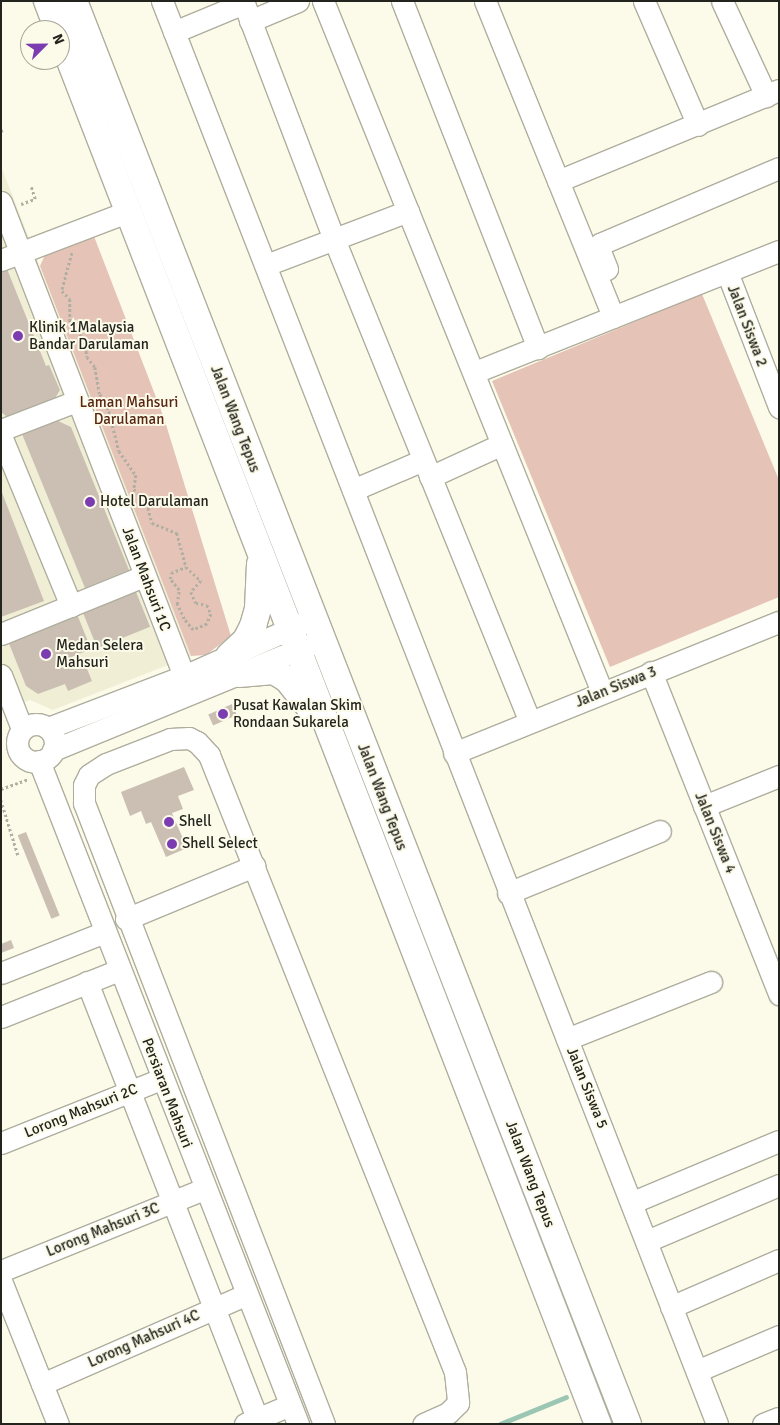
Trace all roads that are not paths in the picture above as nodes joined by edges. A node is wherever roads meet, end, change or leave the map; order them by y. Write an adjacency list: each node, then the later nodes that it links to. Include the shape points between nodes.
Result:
1 (47, 1): 11 (main road)
2 (74, 1): 41 (main road, Jalan Wang Tepus)
3 (162, 1): 12 (street, Jalan Siswa 5)
4 (298, 1): 10 (street)
5 (323, 1): 19 (street)
6 (402, 1): 27 (street)
7 (485, 1): 17 (street)
8 (644, 1): 15 (street)
9 (722, 1): 14 (street)
10 (246, 9): 12 (street); 21 (street)
11 (54, 20)
12 (174, 32): 24 (street, Jalan Siswa 5)
13 (70, 61): 20 (main road, Jalan Wang Tepus)
14 (772, 93): 15 (street)
15 (698, 124): 17 (street)
16 (779, 168): 26 (street, via 600,244 598,247)
17 (558, 181): 26 (street)
18 (3, 206): 23 (street, Jalan Mahsuri 1C)
19 (408, 211): 21 (street); 28 (street)
20 (127, 212): 23 (street); 36 (main road, Jalan Wang Tepus)
21 (334, 239): 24 (street); 34 (street)
22 (779, 250): 25 (street)
23 (11, 256): 29 (street, Jalan Mahsuri 1C)
24 (266, 265): 35 (street, Jalan Siswa 5)
25 (727, 272): 26 (street); 30 (street, Jalan Siswa 2)
26 (619, 314): 27 (street)
27 (538, 348): 28 (street)
28 (475, 372): 33 (street)
29 (76, 401): 31 (street); 37 (street, Jalan Mahsuri 1C)
30 (779, 407)
31 (1, 430)
32 (1, 436): 38 (street)
33 (502, 444): 34 (street); 46 (street)
34 (426, 469): 35 (street); 48 (street)
35 (353, 490): 52 (street, Jalan Siswa 5)
36 (258, 545): 41 (main road, Jalan Wang Tepus); 42 (main road, via 262,578 258,608)
37 (144, 576): 38 (street); 45 (street, Jalan Mahsuri 1C)
38 (71, 606): 40 (street)
39 (779, 622): 43 (street, Jalan Siswa 3)
40 (1, 634)
41 (305, 634): 42 (street); 51 (main road, Jalan Wang Tepus); 97 (main road, Jalan Wang Tepus)
42 (234, 665): 45 (street); 47 (street); 51 (main road, via 266,669 287,679)
43 (651, 672): 46 (street, Jalan Siswa 3); 56 (street, Jalan Siswa 4)
44 (1, 675): 50 (street)
45 (184, 676): 49 (street)
46 (602, 692): 48 (street, Jalan Siswa 3)
47 (120, 722): 53 (street); 54 (street)
48 (530, 722): 52 (street, Jalan Siswa 3)
49 (48, 728): 50 (street, via 32,724); 54 (street, via 54,742)
50 (22, 729): 54 (street, via 17,748 26,759)
51 (332, 738): 96 (main road, Jalan Wang Tepus)
52 (454, 753): 61 (street, Jalan Siswa 5)
53 (133, 754): 58 (street, via 97,769 84,785 84,802); 60 (street, via 179,738 189,738 204,748)
54 (46, 761): 59 (street, Persiaran Mahsuri)
55 (779, 776): 56 (street)
56 (704, 806): 64 (street, Jalan Siswa 4)
57 (660, 831): 61 (street)
58 (101, 847): 59 (street); 62 (street)
59 (76, 858): 63 (street, Persiaran Mahsuri)
60 (254, 866): 62 (street); 95 (street, via 455,1372 458,1403 448,1413)
61 (508, 893): 71 (street, Jalan Siswa 5)
62 (126, 919): 94 (street)
63 (105, 932): 65 (street, Persiaran Mahsuri); 66 (street)
64 (772, 955): 69 (street, Jalan Siswa 4)
65 (119, 970): 67 (street); 72 (street, Persiaran Mahsuri)
66 (1, 973)
67 (88, 982): 70 (street); 73 (street)
68 (711, 982): 71 (street)
69 (779, 994)
70 (1, 1017)
71 (567, 1039): 79 (street, Jalan Siswa 5)
72 (161, 1079): 73 (street, Lorong Mahsuri 2C); 77 (street, Persiaran Mahsuri)
73 (130, 1092): 75 (street, Lorong Mahsuri 2C); 78 (street)
74 (779, 1141): 79 (street)
75 (1, 1144)
76 (779, 1185): 80 (street)
77 (204, 1189): 78 (street, Lorong Mahsuri 3C); 84 (street, Persiaran Mahsuri)
78 (172, 1201): 82 (street, Lorong Mahsuri 3C); 86 (street)
79 (633, 1202): 80 (street, Jalan Siswa 5)
80 (647, 1241): 85 (street, Jalan Siswa 5)
81 (779, 1260): 85 (street)
82 (1, 1272)
83 (1, 1282): 89 (street)
84 (246, 1295): 86 (street, Lorong Mahsuri 4C); 90 (street, Persiaran Mahsuri)
85 (671, 1307): 88 (street, Jalan Siswa 5)
86 (214, 1308): 89 (street, Lorong Mahsuri 4C); 92 (street)
87 (779, 1336): 88 (street)
88 (697, 1371): 98 (street, Jalan Siswa 5)
89 (42, 1384): 93 (street)
90 (294, 1415): 92 (street)
91 (779, 1418): 99 (street)
92 (253, 1422)
93 (58, 1424)
94 (324, 1424)
95 (423, 1424)
96 (598, 1424)
97 (628, 1424)
98 (717, 1424)
99 (763, 1424)

